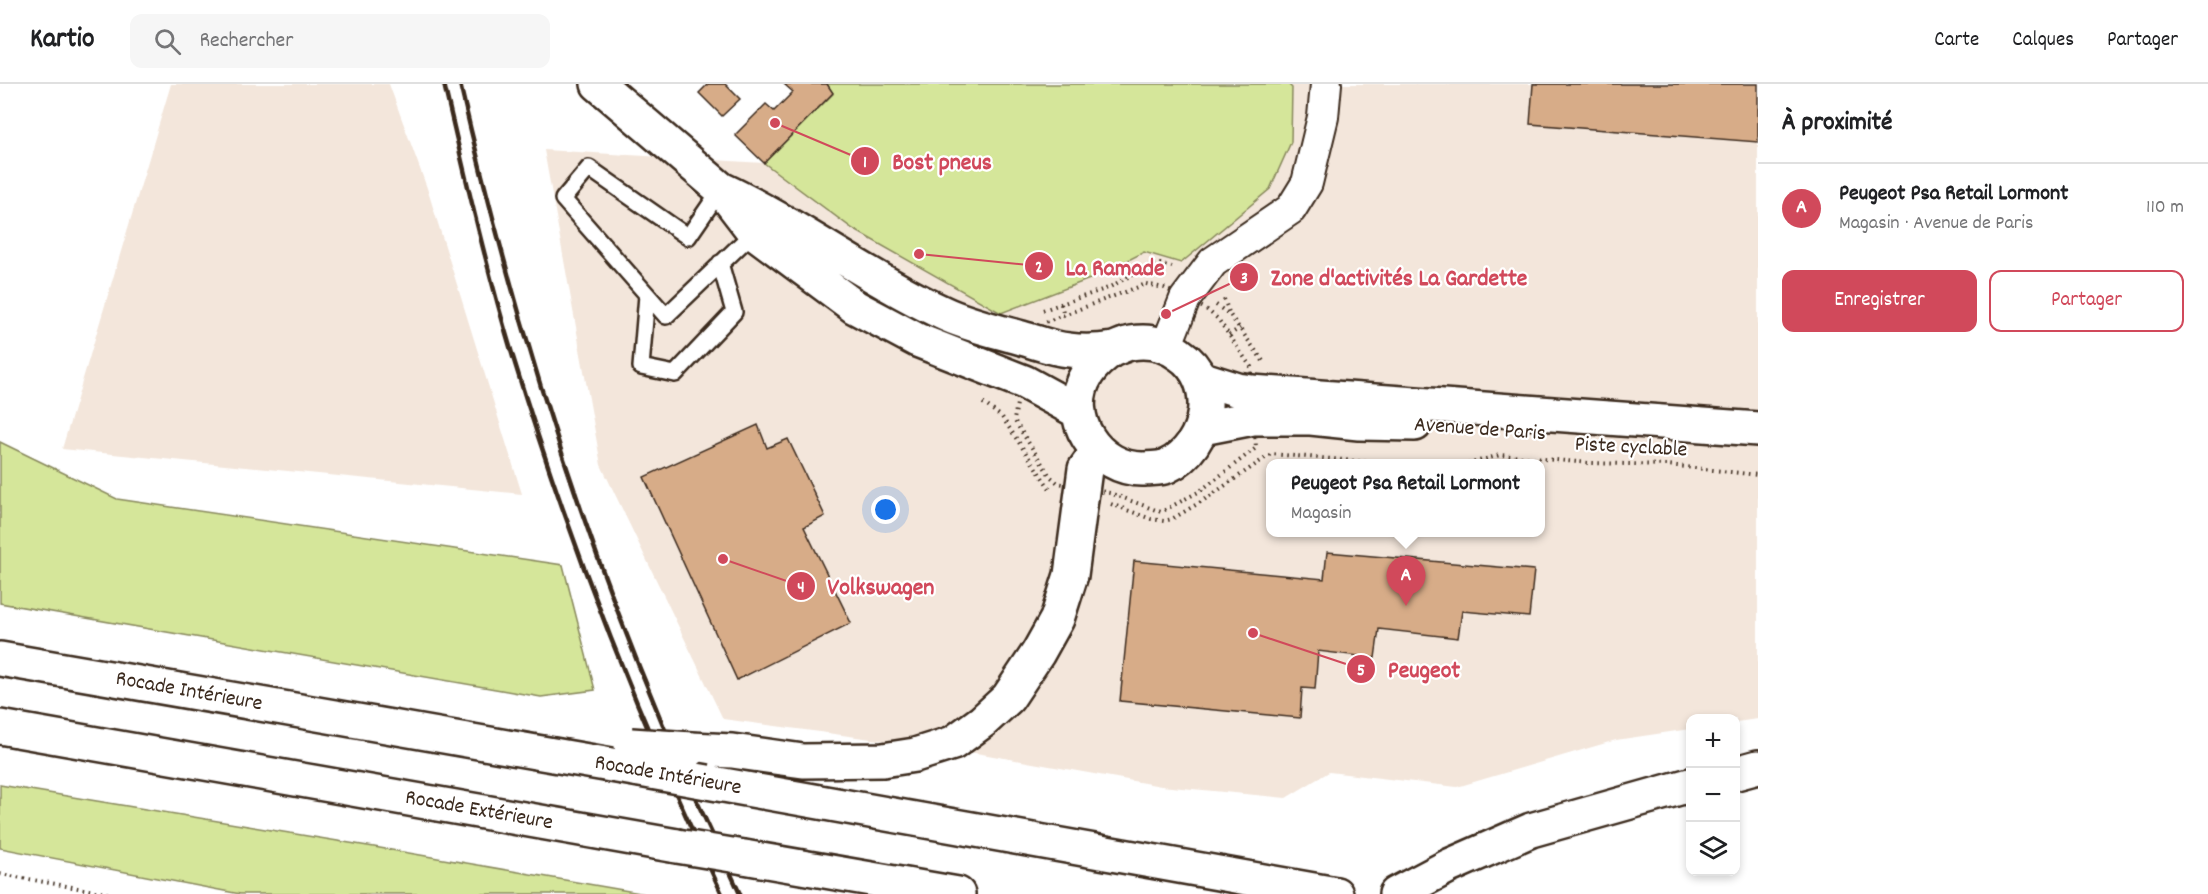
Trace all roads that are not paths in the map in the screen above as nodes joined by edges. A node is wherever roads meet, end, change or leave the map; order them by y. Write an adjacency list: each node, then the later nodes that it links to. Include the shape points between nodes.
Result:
1 (598, 84): 3 (main road)
2 (1326, 84): 7 (street, via 1323,117 1307,183 1291,209 1213,262 1185,299)
3 (721, 189): 4 (main road); 6 (lane, via 688,237 589,168 563,200); 8 (main road, via 762,208 873,277 944,314 1070,351)
4 (754, 232): 5 (lane); 10 (main road, via 874,319 1024,382)
5 (720, 262): 6 (lane, via 666,316); 6 (lane, via 734,312 675,374 641,367)
6 (647, 295)
7 (1166, 347): 8 (main road, via 1149,342); 9 (main road, via 1180,354)
8 (1113, 349): 10 (main road, via 1086,375)
9 (1200, 378): 11 (main road, via 1206,411); 12 (main road, via 1252,392)
10 (1079, 412): 14 (main road, via 1085,433)
11 (1202, 428): 13 (main road, Avenue de Paris, via 1253,418 1311,418); 14 (main road, via 1191,447 1166,466 1135,469 1115,464)
12 (1758, 429)
13 (1758, 451)
14 (1098, 452): 17 (main road, bridge, via 1084,469 1071,575 1056,619 1008,698 953,743 883,760 803,761 691,749)
15 (0, 660): 17 (main road, Rocade Intérieure, via 594,763)
16 (0, 727): 25 (main road, Rocade Extérieure, bridge)
17 (636, 757): 26 (main road, Rocade Intérieure, bridge, via 707,782)
18 (1758, 767): 19 (main road)
19 (1740, 772)
20 (1686, 786): 24 (main road)
21 (1758, 791): 22 (main road)
22 (1740, 793)
23 (1686, 799): 24 (main road)
24 (1593, 811): 27 (main road, via 1532,830)
25 (958, 894)
26 (1336, 894)
27 (1396, 894)

